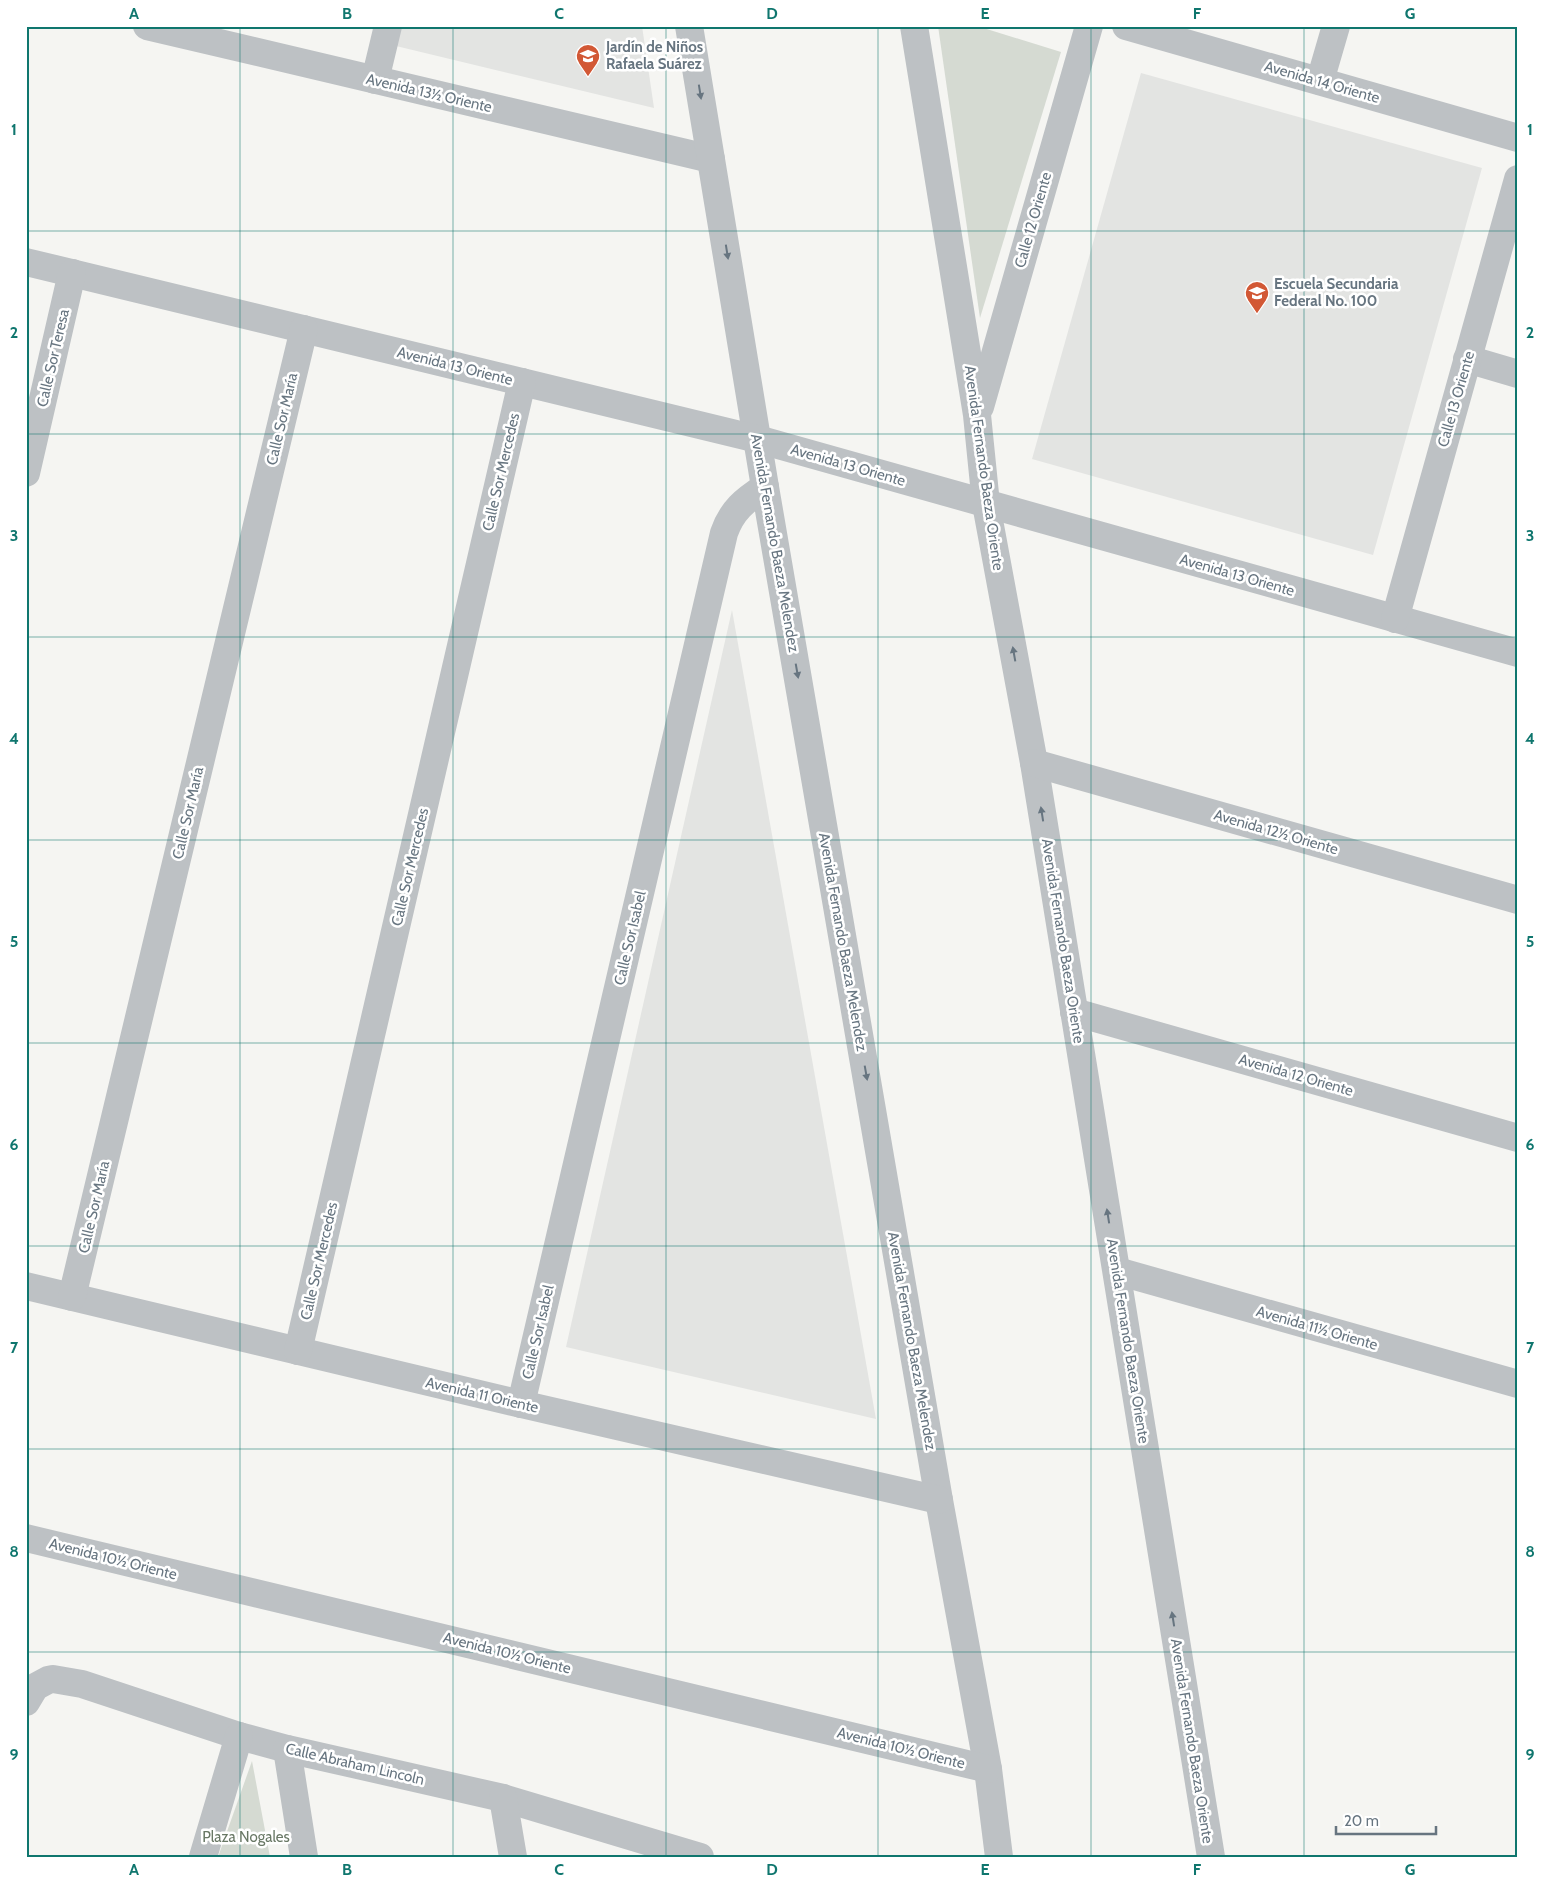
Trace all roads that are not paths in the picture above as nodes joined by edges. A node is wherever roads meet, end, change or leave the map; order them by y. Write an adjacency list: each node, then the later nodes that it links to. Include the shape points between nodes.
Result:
1 (147, 26): 8 (street, Avenida 13½ Oriente)
2 (388, 26): 8 (street)
3 (690, 26): 11 (street, Avenida Fernando Baeza Melendez, one-way to 11)
4 (914, 26): 19 (street, Avenida Fernando Baeza Oriente)
5 (1089, 26): 19 (street, Calle 12 Oriente)
6 (1126, 26): 9 (street, Avenida 14 Oriente)
7 (1336, 26): 9 (street)
8 (375, 80): 11 (street, Avenida 13½ Oriente)
9 (1320, 81): 10 (street, Avenida 14 Oriente)
10 (1518, 138)
11 (712, 159): 20 (street, Avenida Fernando Baeza Melendez, one-way to 20)
12 (1518, 180): 16 (street, Calle 13 Oriente)
13 (26, 262): 14 (street, Avenida 13 Oriente)
14 (72, 273): 15 (street, Avenida 13 Oriente); 21 (street, Calle Sor Teresa)
15 (304, 329): 18 (street, Avenida 13 Oriente); 32 (street, Calle Sor María)
16 (1467, 359): 17 (street); 24 (street, Calle 13 Oriente)
17 (1518, 374)
18 (522, 382): 20 (street, Avenida 13 Oriente); 33 (street, Calle Sor Mercedes)
19 (977, 415): 23 (street, Avenida Fernando Baeza Oriente)
20 (757, 439): 22 (street, Avenida Fernando Baeza Melendez); 23 (street, Avenida 13 Oriente)
21 (26, 473)
22 (765, 487): 35 (street, Calle Sor Isabel, via 745,499 724,533); 36 (street, Avenida Fernando Baeza Melendez, one-way to 36)
23 (986, 504): 24 (street, Avenida 13 Oriente); 26 (street, Avenida Fernando Baeza Oriente, one-way to 23)
24 (1394, 618): 25 (street, Avenida 13 Oriente)
25 (1518, 653)
26 (1034, 763): 27 (street, Avenida 12½ Oriente); 28 (street, Avenida Fernando Baeza Oriente, one-way to 26)
27 (1518, 900)
28 (1074, 1012): 29 (street, Avenida 12 Oriente); 30 (street, Avenida Fernando Baeza Oriente, one-way to 28)
29 (1518, 1138)
30 (1117, 1271): 34 (street, Avenida 11½ Oriente); 48 (street, Avenida Fernando Baeza Oriente, one-way to 30)
31 (26, 1286): 32 (street, Avenida 11 Oriente)
32 (72, 1297): 33 (street, Avenida 11 Oriente)
33 (298, 1351): 35 (street, Avenida 11 Oriente)
34 (1518, 1384)
35 (521, 1404): 36 (street, Avenida 11 Oriente)
36 (939, 1500): 41 (street, Avenida Fernando Baeza Melendez)
37 (26, 1538): 41 (street, Avenida 10½ Oriente)
38 (26, 1702): 39 (street, Calle Abraham Lincoln, via 35,1686 54,1679 82,1684)
39 (239, 1736): 40 (street, Calle Abraham Lincoln); 44 (street)
40 (286, 1749): 42 (street, Calle Abraham Lincoln); 45 (street)
41 (988, 1769): 47 (street, Avenida Fernando Baeza Melendez)
42 (503, 1798): 43 (street, Calle Abraham Lincoln); 46 (street)
43 (697, 1856)
44 (203, 1857)
45 (304, 1857)
46 (513, 1857)
47 (999, 1857)
48 (1211, 1857)

